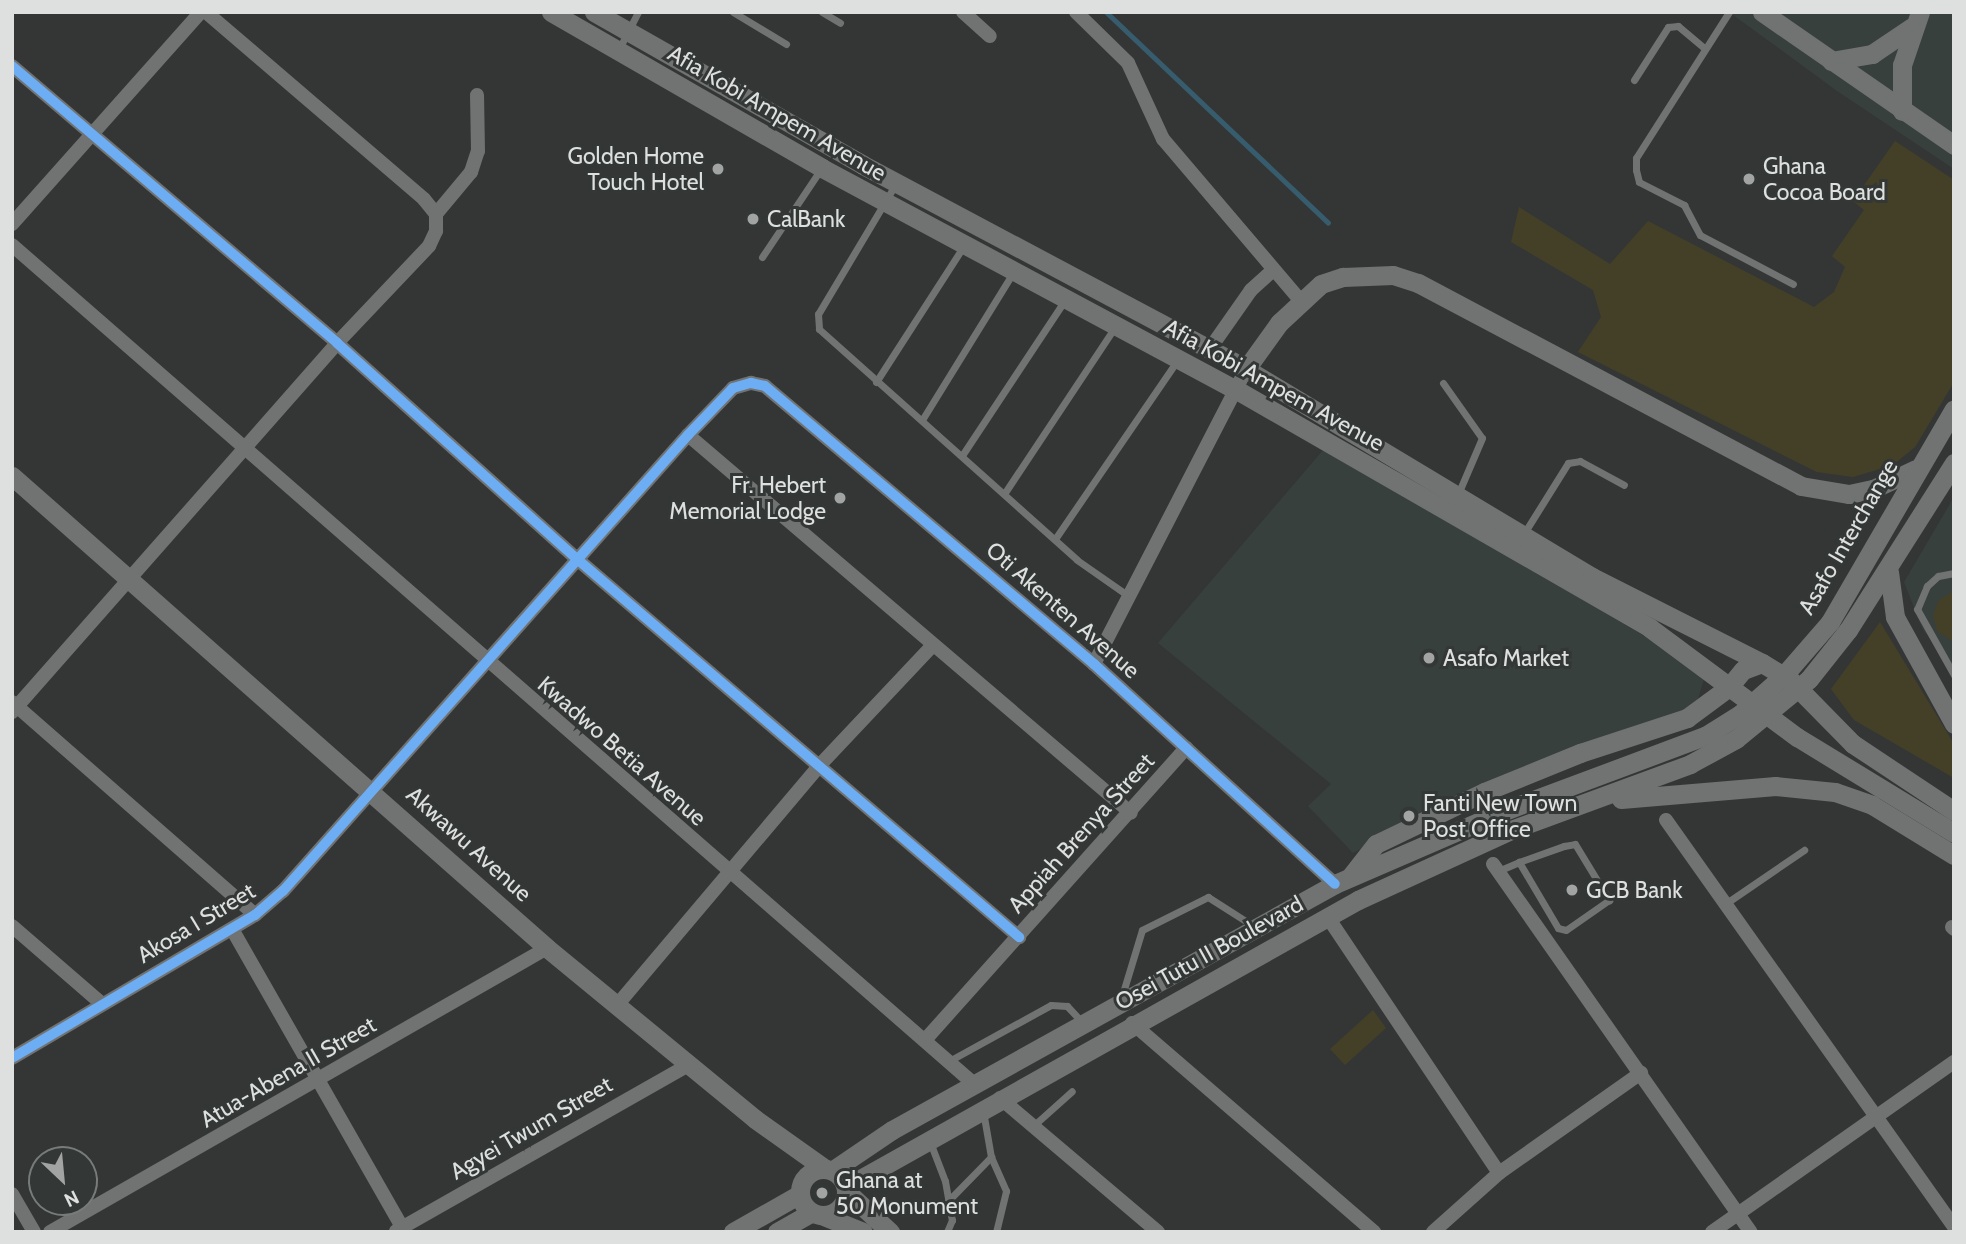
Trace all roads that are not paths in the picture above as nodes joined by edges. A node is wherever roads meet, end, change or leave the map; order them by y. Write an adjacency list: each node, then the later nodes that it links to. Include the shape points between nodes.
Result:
1 (204, 12): 23 (street); 28 (street)
2 (551, 12): 17 (main road, Afia Kobi Ampem Avenue)
3 (594, 12): 13 (main road, Afia Kobi Ampem Avenue)
4 (638, 12): 13 (lane)
5 (733, 12): 15 (lane)
6 (822, 12): 12 (lane)
7 (963, 12): 14 (street)
8 (1076, 12): 34 (street, via 1128,63 1163,139)
9 (1729, 12): 16 (lane)
10 (1762, 12): 18 (main road)
11 (1916, 20): 18 (main road, via 1872,54); 22 (main road, via 1902,65)
12 (840, 23)
13 (628, 31): 17 (lane); 26 (main road, Afia Kobi Ampem Avenue)
14 (990, 36)
15 (786, 44)
16 (1704, 48): 20 (lane, via 1678,26 1668,27); 35 (lane, via 1636,158 1639,183 1684,205 1700,234 1721,249)
17 (618, 50): 25 (main road, Afia Kobi Ampem Avenue)
18 (1831, 61): 22 (main road)
19 (12, 66): 23 (street)
20 (1634, 80)
21 (477, 95): 28 (street, via 478,151 471,172)
22 (1902, 111): 24 (main road)
23 (91, 134): 29 (street); 39 (street)
24 (1954, 145)
25 (822, 168): 27 (main road, Afia Kobi Ampem Avenue); 32 (lane)
26 (896, 183): 27 (lane); 40 (main road, Afia Kobi Ampem Avenue)
27 (884, 202): 30 (main road, Afia Kobi Ampem Avenue); 43 (lane, via 818,314 826,340)
28 (436, 214): 39 (street, via 436,231 429,246)
29 (12, 224)
30 (965, 243): 33 (main road, Afia Kobi Ampem Avenue); 43 (lane)
31 (12, 245): 50 (street, Kwadwo Betia Avenue)
32 (762, 257)
33 (1014, 271): 36 (main road, Afia Kobi Ampem Avenue); 48 (lane)
34 (1272, 271): 37 (street); 40 (street, via 1251,290)
35 (1793, 284)
36 (1066, 300): 38 (main road, Afia Kobi Ampem Avenue); 51 (lane)
37 (1300, 300): 42 (main road); 53 (main road, via 1321,284 1343,277 1393,275 1418,283 1801,486 1849,494 1873,489)
38 (1116, 327): 41 (main road, Afia Kobi Ampem Avenue); 56 (lane)
39 (337, 343): 50 (street); 60 (street)
40 (1209, 350): 42 (main road, Afia Kobi Ampem Avenue)
41 (1178, 360): 46 (main road, Afia Kobi Ampem Avenue); 59 (lane)
42 (1246, 369): 46 (street); 57 (main road, Afia Kobi Ampem Avenue)
43 (876, 382): 48 (lane)
44 (751, 383): 49 (street, Akosa I Street, via 733,387); 68 (street, Oti Akenten Avenue, via 765,386)
45 (1443, 383): 57 (lane, via 1482,439)
46 (1235, 389): 64 (street); 70 (main road, Afia Kobi Ampem Avenue, via 1650,628)
47 (1954, 409): 53 (main road, Asafo Interchange)
48 (922, 420): 51 (lane)
49 (688, 435): 60 (street, Akosa I Street); 65 (street)
50 (243, 449): 63 (street); 66 (street, Kwadwo Betia Avenue)
51 (963, 454): 56 (lane)
52 (1954, 463): 61 (main road, Asafo Interchange)
53 (1916, 469): 74 (main road, Asafo Interchange, via 1848,596 1812,644 1739,715 1705,736)
54 (12, 476): 63 (main road, Akwawu Avenue)
55 (1624, 485): 58 (lane, via 1580,461 1568,463)
56 (1006, 492): 59 (lane)
57 (1457, 496): 58 (main road, Afia Kobi Ampem Avenue)
58 (1523, 536): 67 (main road, Afia Kobi Ampem Avenue, via 1592,577)
59 (1055, 539): 64 (lane)
60 (577, 559): 66 (street, Akosa I Street); 76 (street)
61 (1889, 572): 72 (main road, via 1895,617); 75 (main road, Asafo Interchange, via 1809,679 1773,713)
62 (1954, 573): 69 (lane, via 1938,576 1927,586 1917,609)
63 (132, 577): 71 (street); 77 (main road, Akwawu Avenue)
64 (1127, 595): 68 (street)
65 (932, 646): 76 (street); 80 (street)
66 (487, 663): 77 (street, Akosa I Street); 87 (street, Kwadwo Betia Avenue)
67 (1762, 663): 70 (main road, via 1742,670); 79 (main road, Afia Kobi Ampem Avenue, via 1790,680 1853,744)
68 (1094, 664): 73 (street, Oti Akenten Avenue)
69 (1954, 675)
70 (1729, 687): 82 (main road, Afia Kobi Ampem Avenue, via 1797,737); 88 (main road, via 1687,718 1568,758 1376,844)
71 (14, 707): 90 (street)
72 (1954, 724)
73 (1186, 748): 80 (street, Appiah Brenya Street); 88 (street, Oti Akenten Avenue)
74 (1670, 749): 88 (main road, Osei Tutu II Boulevard, via 1504,811)
75 (1690, 764): 78 (main road, Osei Tutu II Boulevard)
76 (818, 767): 87 (street); 95 (street)
77 (375, 791): 90 (street, Akosa I Street); 96 (main road, Akwawu Avenue)
78 (1585, 803): 84 (main road, via 1775,786 1856,798); 91 (main road, Osei Tutu II Boulevard, via 1511,830)
79 (1954, 811)
80 (1131, 813): 95 (street, Appiah Brenya Street)
81 (1666, 820): 89 (street)
82 (1954, 833)
83 (1804, 850): 89 (lane)
84 (1954, 855)
85 (1519, 862): 85 (lane, via 1575,844 1609,900 1566,930 1558,928); 86 (lane)
86 (1495, 867): 107 (street)
87 (727, 873): 99 (street); 102 (street, Kwadwo Betia Avenue)
88 (1343, 881): 93 (main road, Osei Tutu II Boulevard)
89 (1725, 904): 113 (street)
90 (255, 915): 94 (street, Akosa I Street)
91 (1327, 916): 101 (main road, Osei Tutu II Boulevard); 119 (street)
92 (12, 926): 98 (street)
93 (1256, 927): 97 (main road, Osei Tutu II Boulevard); 97 (lane, via 1208,897 1142,930)
94 (232, 929): 98 (street, Akosa I Street); 108 (street)
95 (1019, 937): 102 (street, Appiah Brenya Street)
96 (547, 948): 99 (main road, Akwawu Avenue); 108 (street, Atua-Abena II Street)
97 (1121, 1001): 100 (main road, Osei Tutu II Boulevard)
98 (102, 1004): 103 (street, Akosa I Street)
99 (618, 1004): 106 (main road, Akwawu Avenue)
100 (1082, 1023): 104 (lane, via 1067,1006 1051,1005); 109 (main road, Osei Tutu II Boulevard)
101 (1132, 1023): 111 (main road, Osei Tutu II Boulevard); 137 (street)
102 (925, 1040): 104 (street, Kwadwo Betia Avenue)
103 (12, 1058)
104 (949, 1061): 109 (street, Kwadwo Betia Avenue)
105 (1954, 1062): 113 (street)
106 (690, 1064): 115 (main road, Akwawu Avenue); 127 (street, Agyei Twum Street)
107 (1641, 1073): 119 (street); 125 (street)
108 (318, 1082): 127 (street); 129 (street, Atua-Abena II Street)
109 (974, 1084): 118 (main road, Osei Tutu II Boulevard)
110 (1072, 1091): 114 (lane)
111 (1000, 1098): 112 (main road, Osei Tutu II Boulevard); 114 (street)
112 (982, 1108): 116 (main road, Osei Tutu II Boulevard); 117 (lane)
113 (1875, 1117): 125 (street); 126 (street)
114 (1033, 1126): 136 (street)
115 (772, 1133): 118 (main road, Akwawu Avenue); 120 (main road, Akwawu Avenue, via 792,1161)
116 (929, 1139): 121 (main road, Osei Tutu II Boulevard); 123 (lane)
117 (991, 1157): 123 (lane); 135 (lane, via 1006,1191)
118 (829, 1169): 120 (main road, via 814,1170); 121 (main road)
119 (1499, 1173): 138 (street)
120 (800, 1189): 124 (main road); 130 (main road)
121 (846, 1189): 124 (main road, via 839,1209); 133 (main road)
122 (12, 1194): 128 (street)
123 (948, 1200): 134 (lane, via 952,1220)
124 (816, 1213): 131 (main road); 132 (main road)
125 (1739, 1216): 139 (street); 140 (street)
126 (1954, 1227)
127 (401, 1230)
128 (34, 1232)
129 (50, 1232)
130 (733, 1232)
131 (777, 1232)
132 (863, 1232)
133 (890, 1232)
134 (947, 1232)
135 (996, 1232)
136 (1158, 1232)
137 (1374, 1232)
138 (1433, 1232)
139 (1712, 1232)
140 (1751, 1232)

